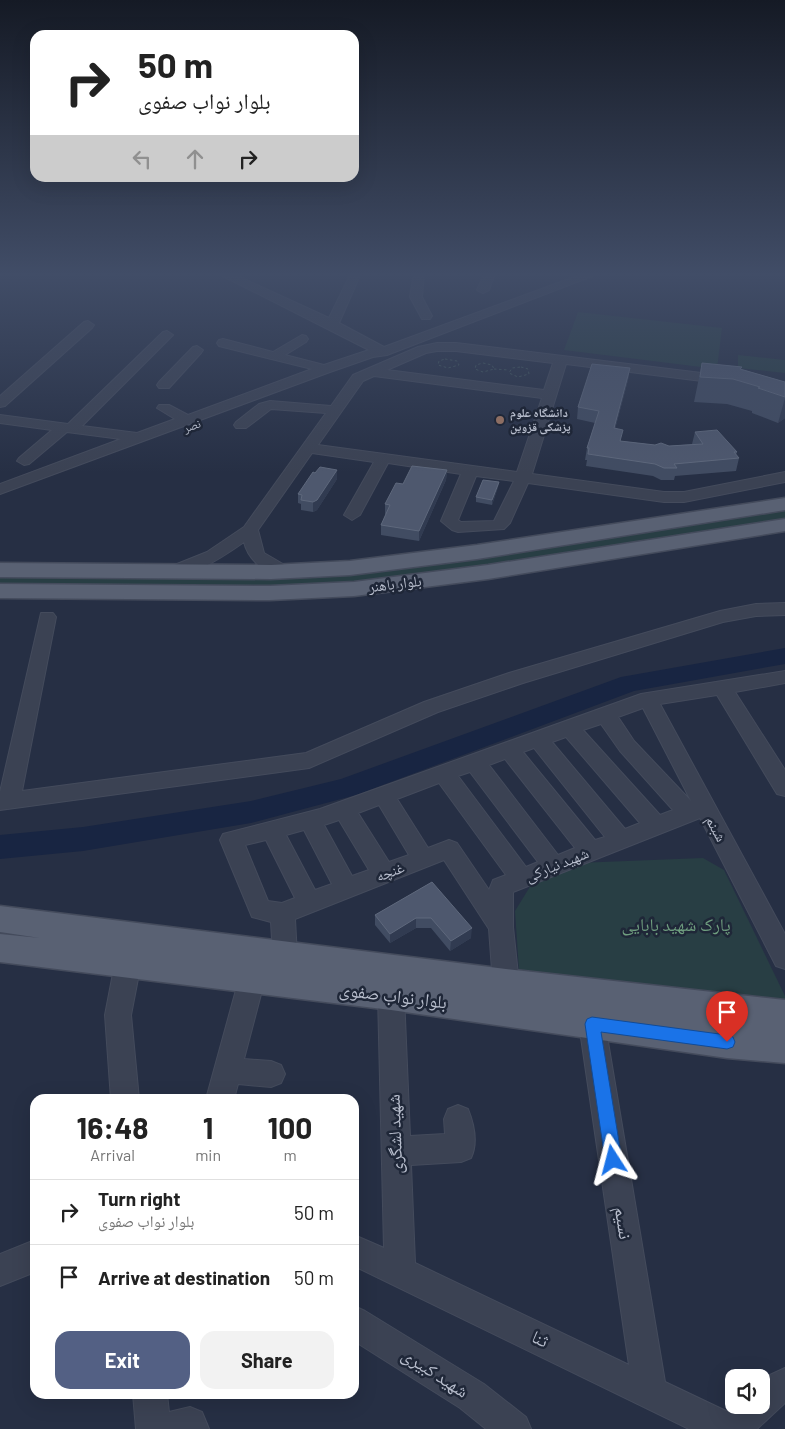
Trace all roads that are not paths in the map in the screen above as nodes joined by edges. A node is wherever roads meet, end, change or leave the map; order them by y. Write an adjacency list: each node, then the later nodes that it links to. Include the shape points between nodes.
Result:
1 (71, 340): 18 (street)
2 (163, 340): 10 (street)
3 (229, 340): 9 (street, via 223,343)
4 (301, 340): 9 (street)
5 (360, 340): 8 (street)
6 (415, 340): 8 (street, نصر)
7 (197, 350): 12 (street)
8 (383, 352): 13 (street, نصر); 33 (street, نصر, via 377,357)
9 (276, 356): 13 (street)
10 (145, 359): 12 (street); 24 (street)
11 (560, 362): 14 (street, via 437,347); 15 (street); 17 (street)
12 (181, 366): 16 (street)
13 (325, 369): 22 (street, نصر)
14 (372, 371): 17 (street); 20 (street, via 358,378)
15 (737, 381)
16 (164, 384)
17 (550, 395): 31 (street)
18 (0, 403)
19 (164, 408): 22 (street)
20 (335, 410): 23 (street, via 270,405); 26 (street)
21 (0, 419): 24 (street)
22 (187, 420): 25 (street, نصر)
23 (241, 425)
24 (67, 428): 25 (street); 28 (street)
25 (136, 438): 32 (street, نصر)
26 (308, 448): 27 (street); 37 (street)
27 (382, 459): 29 (street); 35 (street)
28 (24, 461)
29 (470, 471): 31 (street); 31 (street, via 450,517 451,524 458,527 490,528 502,523)
30 (785, 477): 31 (street, via 664,497)
31 (523, 478)
32 (0, 489)
33 (0, 498)
34 (785, 504): 39 (main road, بلوار باهنر, via 414,561)
35 (352, 515)
36 (785, 525): 41 (main road, بلوار باهنر, via 488,572 354,589 270,593)
37 (250, 530): 39 (street, via 255,554); 40 (street, via 213,556)
38 (0, 570): 40 (main road, بلوار باهنر)
39 (282, 571): 40 (main road, بلوار باهنر)
40 (173, 572)
41 (0, 591)
42 (785, 609): 55 (street, via 756,610 720,617 516,678 431,707 309,760)
43 (47, 617): 55 (street)
44 (785, 677): 45 (street)
45 (722, 687): 46 (street); 53 (street)
46 (648, 699): 47 (street); 57 (street, شبنم)
47 (605, 714): 48 (street); 57 (street, via 627,746)
48 (569, 727): 49 (street); 59 (street)
49 (537, 738): 50 (street); 61 (street)
50 (508, 749): 51 (street); 62 (street)
51 (474, 761): 52 (street); 64 (street)
52 (443, 772): 54 (street); 66 (street)
53 (785, 788)
54 (383, 794): 56 (street); 63 (street)
55 (4, 802)
56 (344, 809): 58 (street); 65 (street)
57 (697, 810): 59 (street, شهید نیارکی); 74 (street, شبنم)
58 (310, 821): 60 (street); 67 (street)
59 (656, 826): 61 (street, شهید نیارکی)
60 (272, 830): 68 (street); 69 (street, via 231,840 260,910)
61 (621, 840): 62 (street, شهید نیارکی)
62 (591, 852): 64 (street, شهید نیارکی)
63 (423, 859): 65 (street, غنچه); 71 (street, غنچه, via 449,849)
64 (554, 866): 66 (street, شهید نیارکی)
65 (384, 874): 67 (street, غنچه)
66 (522, 879): 71 (street, شهید نیارکی, via 501,887)
67 (347, 888): 68 (street, غنچه)
68 (310, 903): 69 (street, غنچه)
69 (283, 913): 73 (street)
70 (0, 920): 73 (main road, بلوار نواب صفوی)
71 (501, 927): 77 (street, شهید نیارکی)
72 (0, 948): 75 (main road, بلوار نواب صفوی)
73 (285, 956): 77 (main road, بلوار نواب صفوی)
74 (785, 958)
75 (128, 963): 76 (main road, بلوار نواب صفوی); 85 (street, via 118,1016)
76 (252, 979): 78 (main road, بلوار نواب صفوی); 83 (street)
77 (506, 984): 81 (main road, بلوار نواب صفوی)
78 (391, 995): 80 (main road, بلوار نواب صفوی); 88 (street, شهید لشگری)
79 (785, 1016): 81 (main road, بلوار نواب صفوی)
80 (592, 1024): 81 (main road, بلوار نواب صفوی); 95 (street, نسیم)
81 (728, 1027): 82 (main road, بلوار نواب صفوی)
82 (785, 1047)
83 (228, 1070): 84 (street); 86 (street)
84 (271, 1074)
85 (125, 1094)
86 (221, 1094)
87 (458, 1119): 88 (street, via 460,1148)
88 (396, 1151): 92 (street, شهید لشگری)
89 (359, 1252): 92 (street, ثنا)
90 (30, 1258): 91 (street)
91 (0, 1270)
92 (400, 1272): 95 (street, ثنا)
93 (359, 1325): 102 (street, شهید کبیری, via 472,1396)
94 (785, 1385): 96 (street)
95 (650, 1392): 103 (street, ثنا)
96 (770, 1394)
97 (150, 1399): 99 (street)
98 (748, 1414): 104 (street)
99 (153, 1429)
100 (169, 1429): 101 (street, via 190,1424)
101 (192, 1429)
102 (514, 1429)
103 (726, 1429)
104 (732, 1429)

